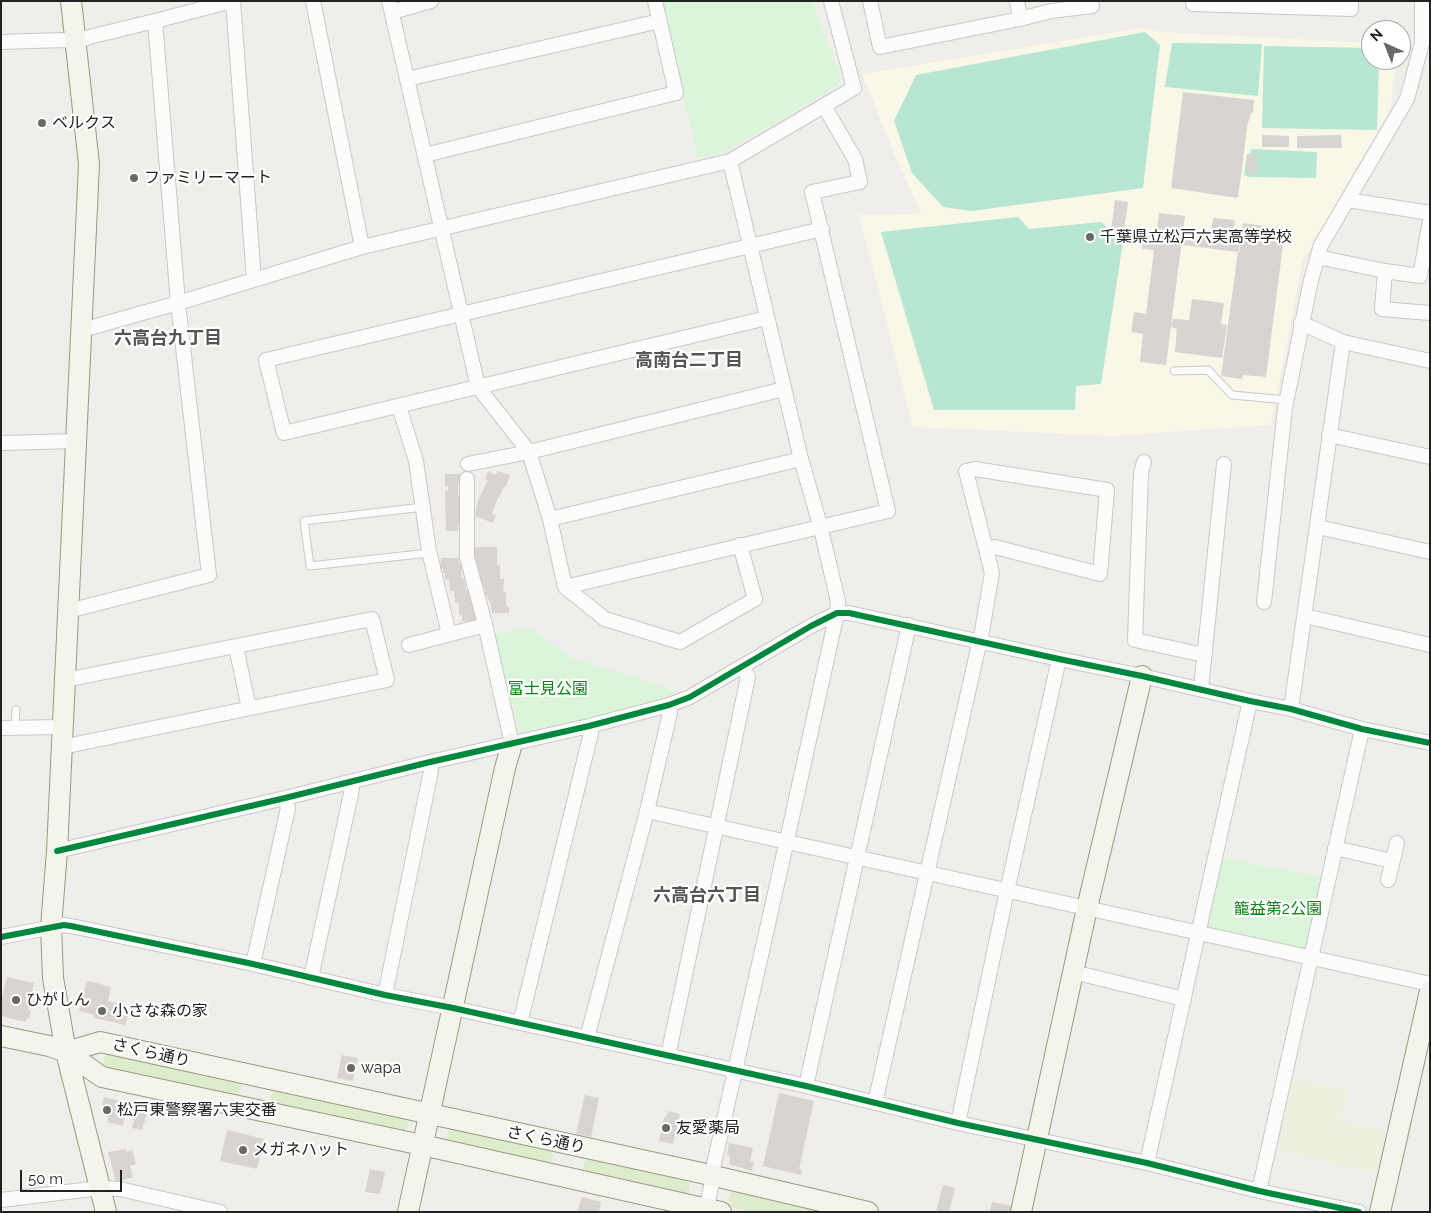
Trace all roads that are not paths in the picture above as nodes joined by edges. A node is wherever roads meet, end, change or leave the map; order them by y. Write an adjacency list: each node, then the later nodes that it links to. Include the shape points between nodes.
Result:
1 (71, 1): 20 (street)
2 (232, 1): 16 (street); 34 (street)
3 (312, 1): 31 (street)
4 (431, 1): 13 (street)
5 (654, 1): 17 (street)
6 (831, 1): 22 (street, via 854,88)
7 (870, 1): 15 (street, via 880,46)
8 (1017, 1): 15 (street)
9 (1193, 1): 12 (street, via 1193,4)
10 (1351, 1): 12 (street, via 1351,9)
11 (1422, 1): 18 (street)
12 (1270, 4)
13 (390, 6): 21 (street)
14 (1092, 6): 15 (street)
15 (1020, 19)
16 (155, 21): 20 (street); 35 (street)
17 (660, 21): 21 (street); 23 (street, via 676,93)
18 (1426, 36): 25 (street, via 1407,100)
19 (1, 42): 20 (street)
20 (76, 42): 40 (street, via 89,164)
21 (407, 79): 23 (street)
22 (824, 106): 24 (street); 29 (street, via 855,159 860,182 812,192)
23 (425, 154): 28 (street)
24 (730, 161): 28 (street); 30 (street)
25 (1348, 200): 26 (street); 32 (street, via 1321,245)
26 (1430, 213)
27 (1430, 221): 33 (street, via 1420,276)
28 (441, 228): 31 (street); 37 (street)
29 (822, 229): 30 (street); 60 (street, via 888,511)
30 (749, 246): 37 (street); 38 (street)
31 (362, 247): 34 (street)
32 (1318, 257): 33 (street); 39 (street)
33 (1385, 271): 36 (street, via 1382,308)
34 (254, 280): 35 (street)
35 (178, 303): 40 (street); 68 (street, via 208,575)
36 (1430, 313)
37 (460, 314): 44 (street); 47 (street, via 266,360 284,433)
38 (767, 318): 44 (street); 45 (street)
39 (1301, 323): 41 (street); 46 (street)
40 (82, 330): 49 (street)
41 (1343, 342): 42 (street); 48 (street)
42 (1430, 361)
43 (1174, 371): 46 (lane, via 1208,370 1232,396)
44 (478, 387): 47 (street); 51 (street)
45 (784, 389): 51 (street); 53 (street)
46 (1287, 400): 67 (street)
47 (399, 406): 58 (street, via 416,462)
48 (1329, 436): 52 (street); 61 (street)
49 (76, 441): 50 (street); 68 (street)
50 (1, 443)
51 (529, 452): 55 (street); 59 (street)
52 (1430, 457)
53 (801, 459): 59 (street); 60 (street)
54 (1144, 462): 78 (street, via 1135,640)
55 (468, 464)
56 (1224, 464): 78 (street)
57 (467, 479): 71 (street, via 467,557)
58 (423, 507): 65 (street); 65 (lane, via 304,521 310,566)
59 (550, 519): 66 (street)
60 (820, 526): 62 (street); 69 (street, via 838,601)
61 (1318, 527): 64 (street); 70 (street)
62 (740, 545): 66 (street); 66 (street, via 755,599 680,642 605,619)
63 (986, 549): 63 (street, via 996,547 1100,574 1107,490 974,469 966,471); 74 (street, via 992,573)
64 (1430, 552)
65 (429, 553): 73 (street)
66 (565, 587)
67 (1264, 602)
68 (68, 612): 82 (street)
69 (837, 613): 72 (street); 80 (street); 100 (street)
70 (1305, 616): 76 (street); 87 (street)
71 (485, 624): 73 (street); 94 (street)
72 (909, 625): 74 (street); 104 (street)
73 (449, 634): 75 (street)
74 (979, 640): 79 (street); 106 (street)
75 (409, 645)
76 (1430, 645)
77 (236, 647): 82 (street); 86 (street); 86 (street, via 372,619 388,680)
78 (1204, 655): 83 (street)
79 (1059, 659): 81 (street); 108 (street)
80 (743, 666): 85 (street, via 690,697); 99 (street, via 748,677)
81 (1142, 676): 83 (street); 109 (street)
82 (65, 680): 92 (street)
83 (1201, 689): 84 (street)
84 (1250, 701): 87 (street); 111 (street)
85 (669, 705): 89 (street); 98 (street, via 670,713)
86 (249, 708): 92 (street)
87 (1291, 709): 91 (street)
88 (16, 710): 90 (lane)
89 (589, 726): 94 (street); 122 (street, via 591,734)
90 (8, 728): 92 (street)
91 (1362, 729): 93 (street); 102 (street)
92 (62, 737): 103 (street)
93 (1430, 743)
94 (512, 744): 95 (street); 121 (street)
95 (430, 762): 96 (street); 119 (street, via 431,771)
96 (351, 782): 97 (street); 116 (street, via 352,790)
97 (285, 798): 103 (street); 114 (street, via 288,808)
98 (647, 811): 99 (street); 124 (street)
99 (716, 826): 100 (street); 126 (street)
100 (787, 841): 104 (street); 127 (street)
101 (1397, 843): 105 (street)
102 (1335, 848): 105 (street); 113 (street)
103 (57, 851): 110 (street)
104 (858, 857): 106 (street); 128 (street)
105 (1392, 861): 107 (street)
106 (927, 872): 108 (street); 129 (street)
107 (1388, 880)
108 (1007, 891): 109 (street); 131 (street)
109 (1087, 908): 111 (street); 115 (street)
110 (51, 927): 112 (street); 114 (street, via 64,925); 125 (street, via 53,978)
111 (1199, 933): 113 (street); 120 (street)
112 (1, 937)
113 (1310, 958): 117 (street); 137 (street)
114 (253, 964): 116 (street)
115 (1073, 972): 120 (street); 132 (street)
116 (311, 978): 119 (street)
117 (1430, 984)
118 (1430, 991): 146 (street)
119 (385, 995): 121 (street)
120 (1184, 999): 134 (street)
121 (453, 1008): 122 (street); 130 (street)
122 (520, 1023): 124 (street)
123 (1, 1036): 125 (street)
124 (588, 1038): 126 (street)
125 (66, 1052): 130 (street, さくら通り, via 100,1042); 133 (street, さくら通り, via 102,1077); 136 (street)
126 (668, 1056): 127 (street)
127 (736, 1072): 128 (street); 135 (street)
128 (806, 1086): 129 (street)
129 (875, 1103): 131 (street)
130 (430, 1115): 133 (street); 135 (street, さくら通り)
131 (958, 1122): 132 (street)
132 (1037, 1140): 134 (street); 144 (street)
133 (422, 1145): 139 (street, さくら通り); 142 (street)
134 (1147, 1163): 137 (street)
135 (713, 1176): 139 (street); 143 (street, さくら通り)
136 (100, 1188): 138 (street); 140 (street); 141 (street, via 120,1189)
137 (1259, 1191): 145 (street)
138 (1, 1200)
139 (711, 1211)
140 (106, 1212)
141 (220, 1212)
142 (408, 1212)
143 (868, 1212)
144 (1021, 1212)
145 (1359, 1212)
146 (1380, 1212)

